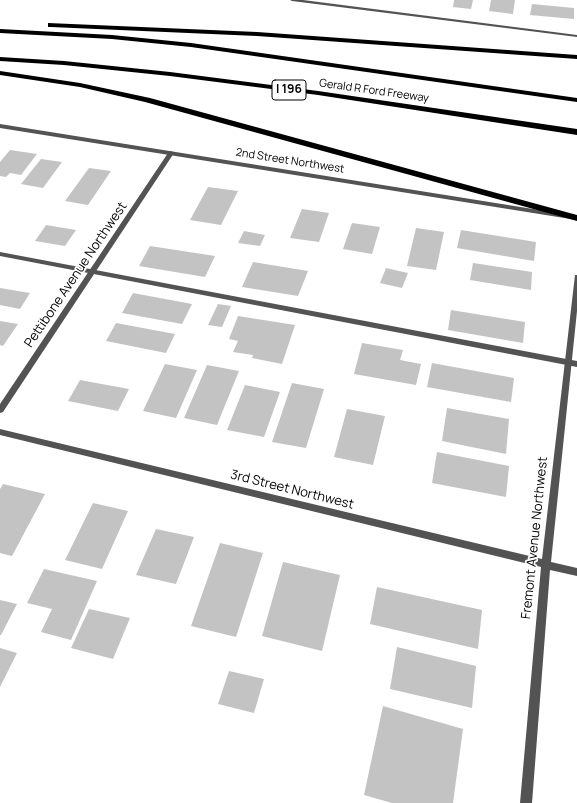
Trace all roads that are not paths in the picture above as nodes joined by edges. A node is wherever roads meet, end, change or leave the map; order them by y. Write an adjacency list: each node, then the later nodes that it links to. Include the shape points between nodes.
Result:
1 (292, 0): 4 (street)
2 (0, 24): 5 (highway, via 257,34)
3 (0, 31): 8 (highway, Gerald R Ford Freeway / I 196, via 112,37 191,46)
4 (577, 36)
5 (577, 57)
6 (0, 59): 10 (highway, Gerald R Ford Freeway / I 196, via 170,74 326,94)
7 (0, 73): 12 (highway, via 80,85 147,100)
8 (577, 100)
9 (0, 126): 11 (street, 2nd Street Northwest)
10 (577, 132)
11 (171, 153): 12 (street, 2nd Street Northwest); 14 (street, Pettibone Avenue Northwest)
12 (577, 218)
13 (0, 254): 14 (street)
14 (92, 272): 16 (street); 18 (street, Pettibone Avenue Northwest)
15 (577, 277): 16 (street, Fremont Avenue Northwest)
16 (568, 362): 17 (street); 20 (street, Fremont Avenue Northwest)
17 (577, 364)
18 (0, 410)
19 (0, 432): 20 (street, 3rd Street Northwest)
20 (546, 564): 21 (street, 3rd Street Northwest); 22 (street, Fremont Avenue Northwest)
21 (577, 572)
22 (526, 803)

